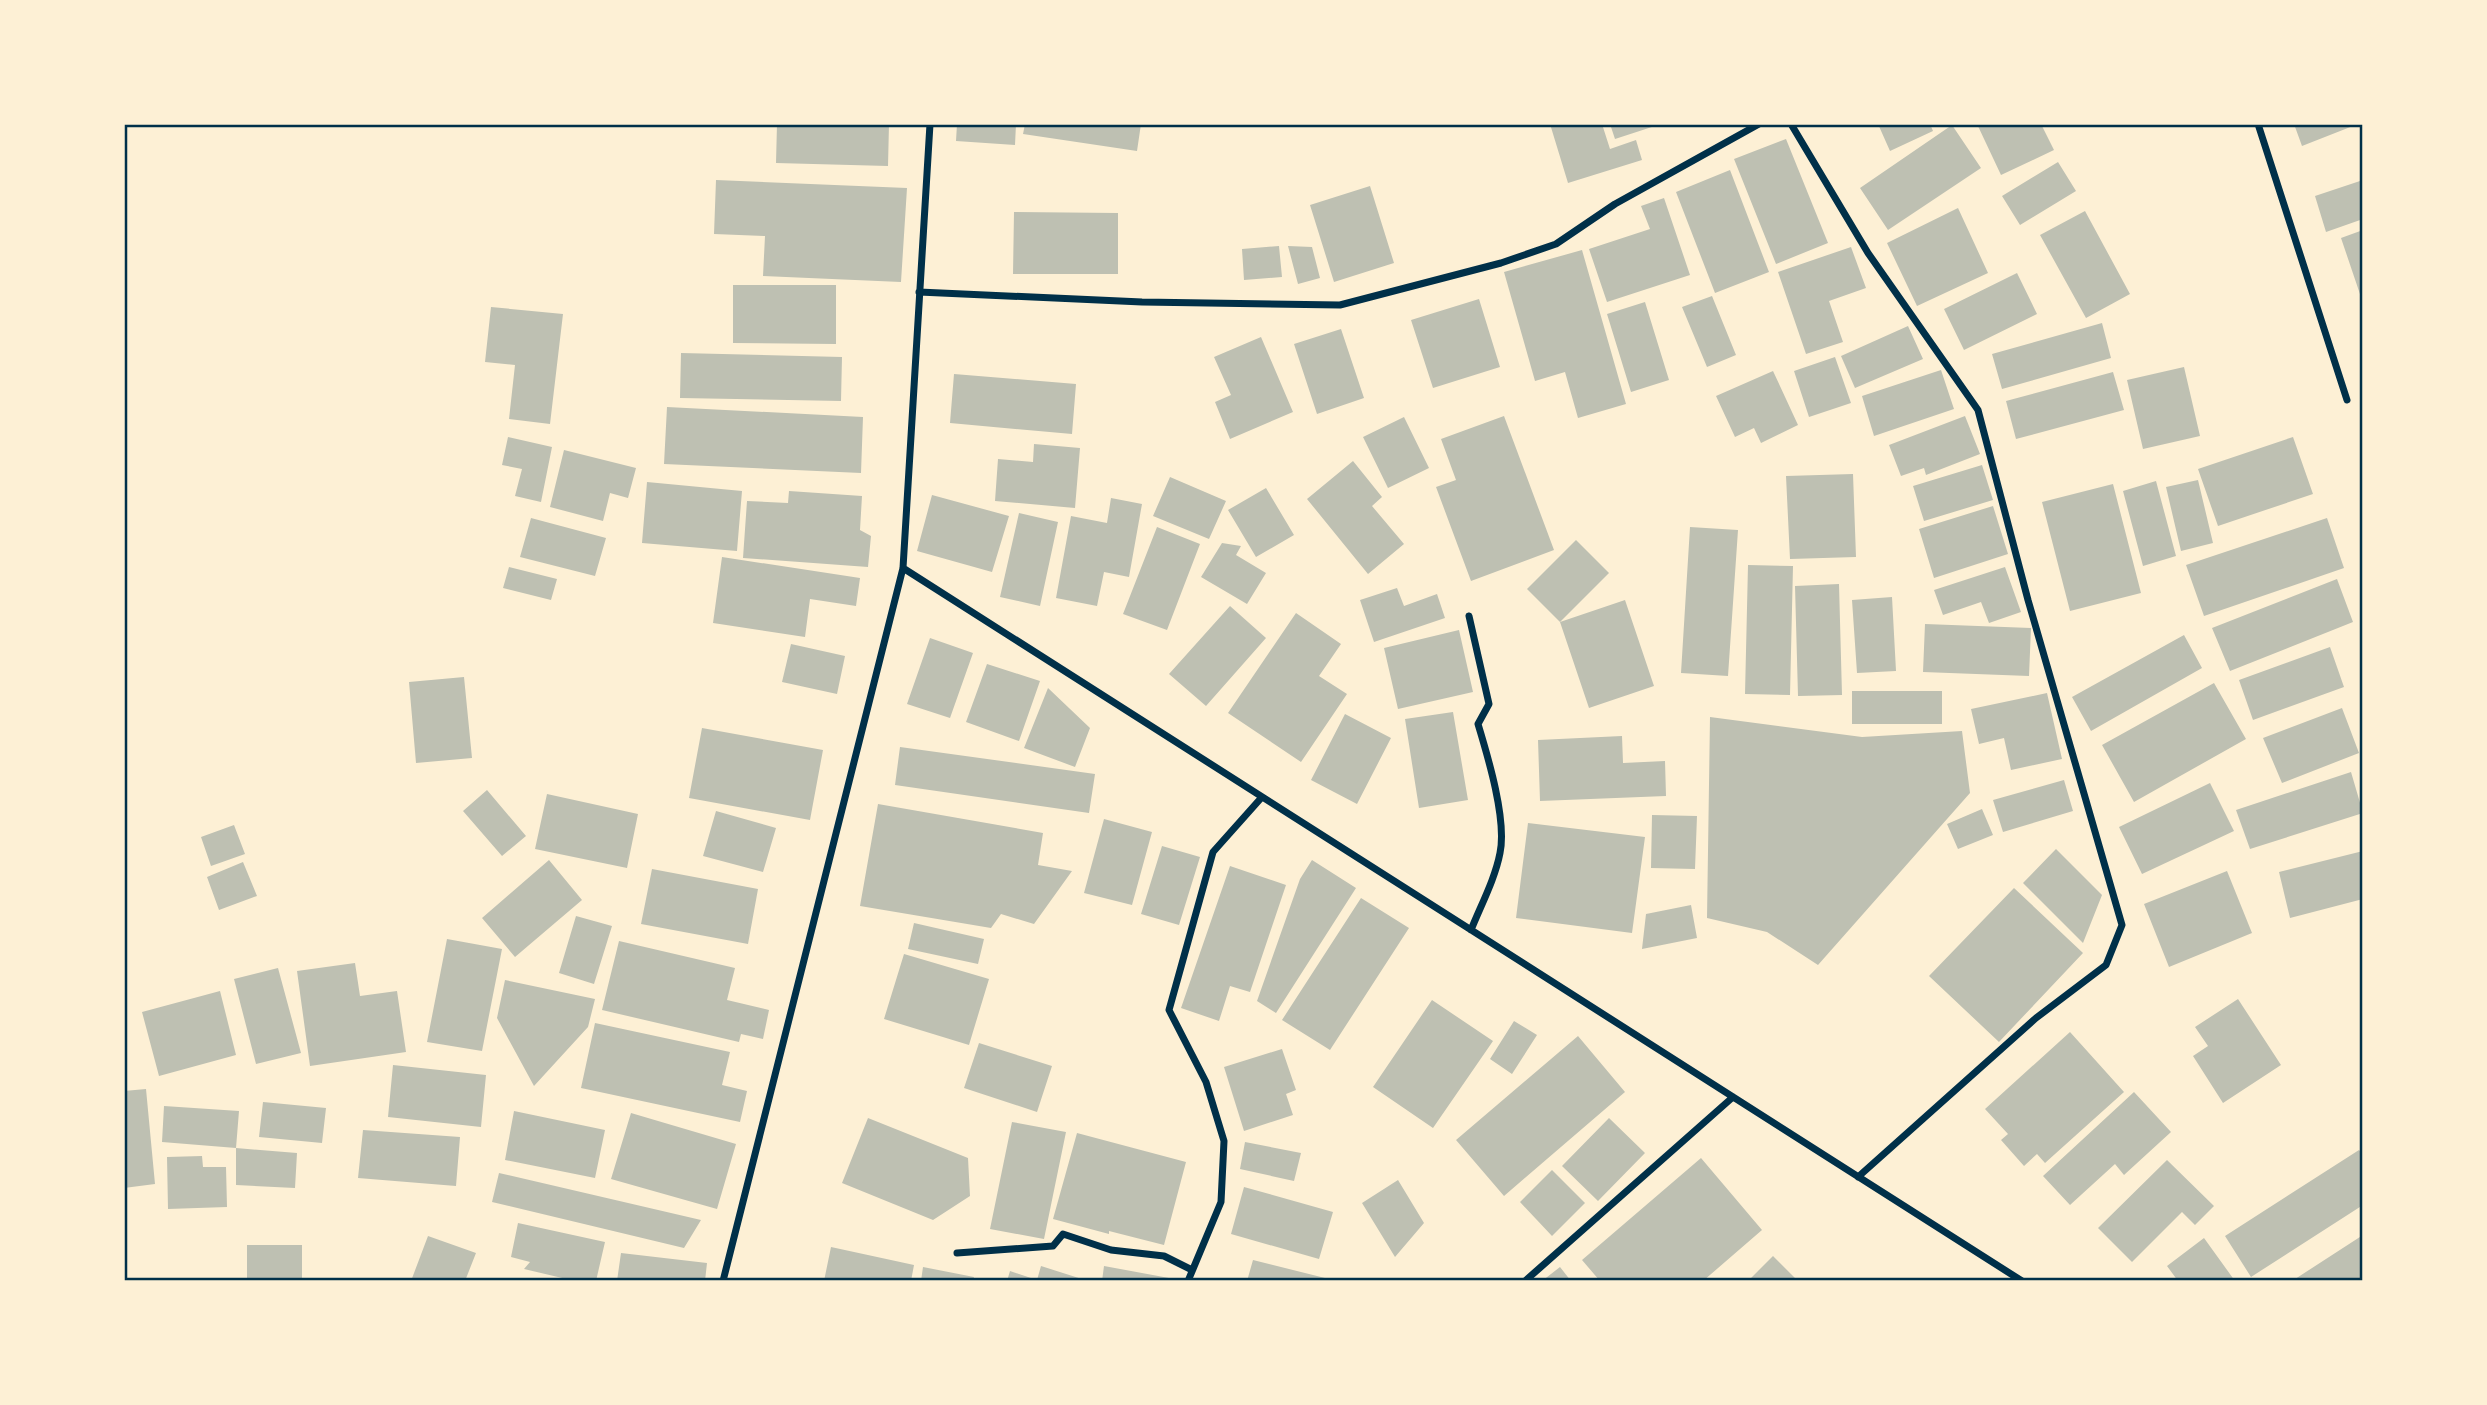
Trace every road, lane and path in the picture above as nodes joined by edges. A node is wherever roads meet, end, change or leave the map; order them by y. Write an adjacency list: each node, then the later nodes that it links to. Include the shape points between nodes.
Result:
1 (930, 124): 5 (street)
2 (1759, 124): 5 (street, via 1615,204 1556,244 1340,305)
3 (1791, 124): 12 (street, via 1868,253 1978,410 2122,925 2106,965 2035,1018)
4 (2258, 124): 6 (street)
5 (919, 292): 7 (street)
6 (2347, 400)
7 (903, 568): 9 (street); 15 (street)
8 (1469, 616): 10 (street, via 1489,704 1478,724 1493,774 1501,851)
9 (1262, 797): 10 (street); 14 (street, via 1213,852 1169,1010 1206,1082 1224,1141 1220,1202)
10 (1471, 930): 11 (street)
11 (1733, 1097): 12 (street); 17 (street)
12 (1858, 1177): 18 (street)
13 (957, 1254): 14 (street, via 1053,1246 1063,1234 1111,1250 1164,1256)
14 (1192, 1270): 16 (street)
15 (723, 1281)
16 (1188, 1281)
17 (1525, 1281)
18 (2022, 1281)

